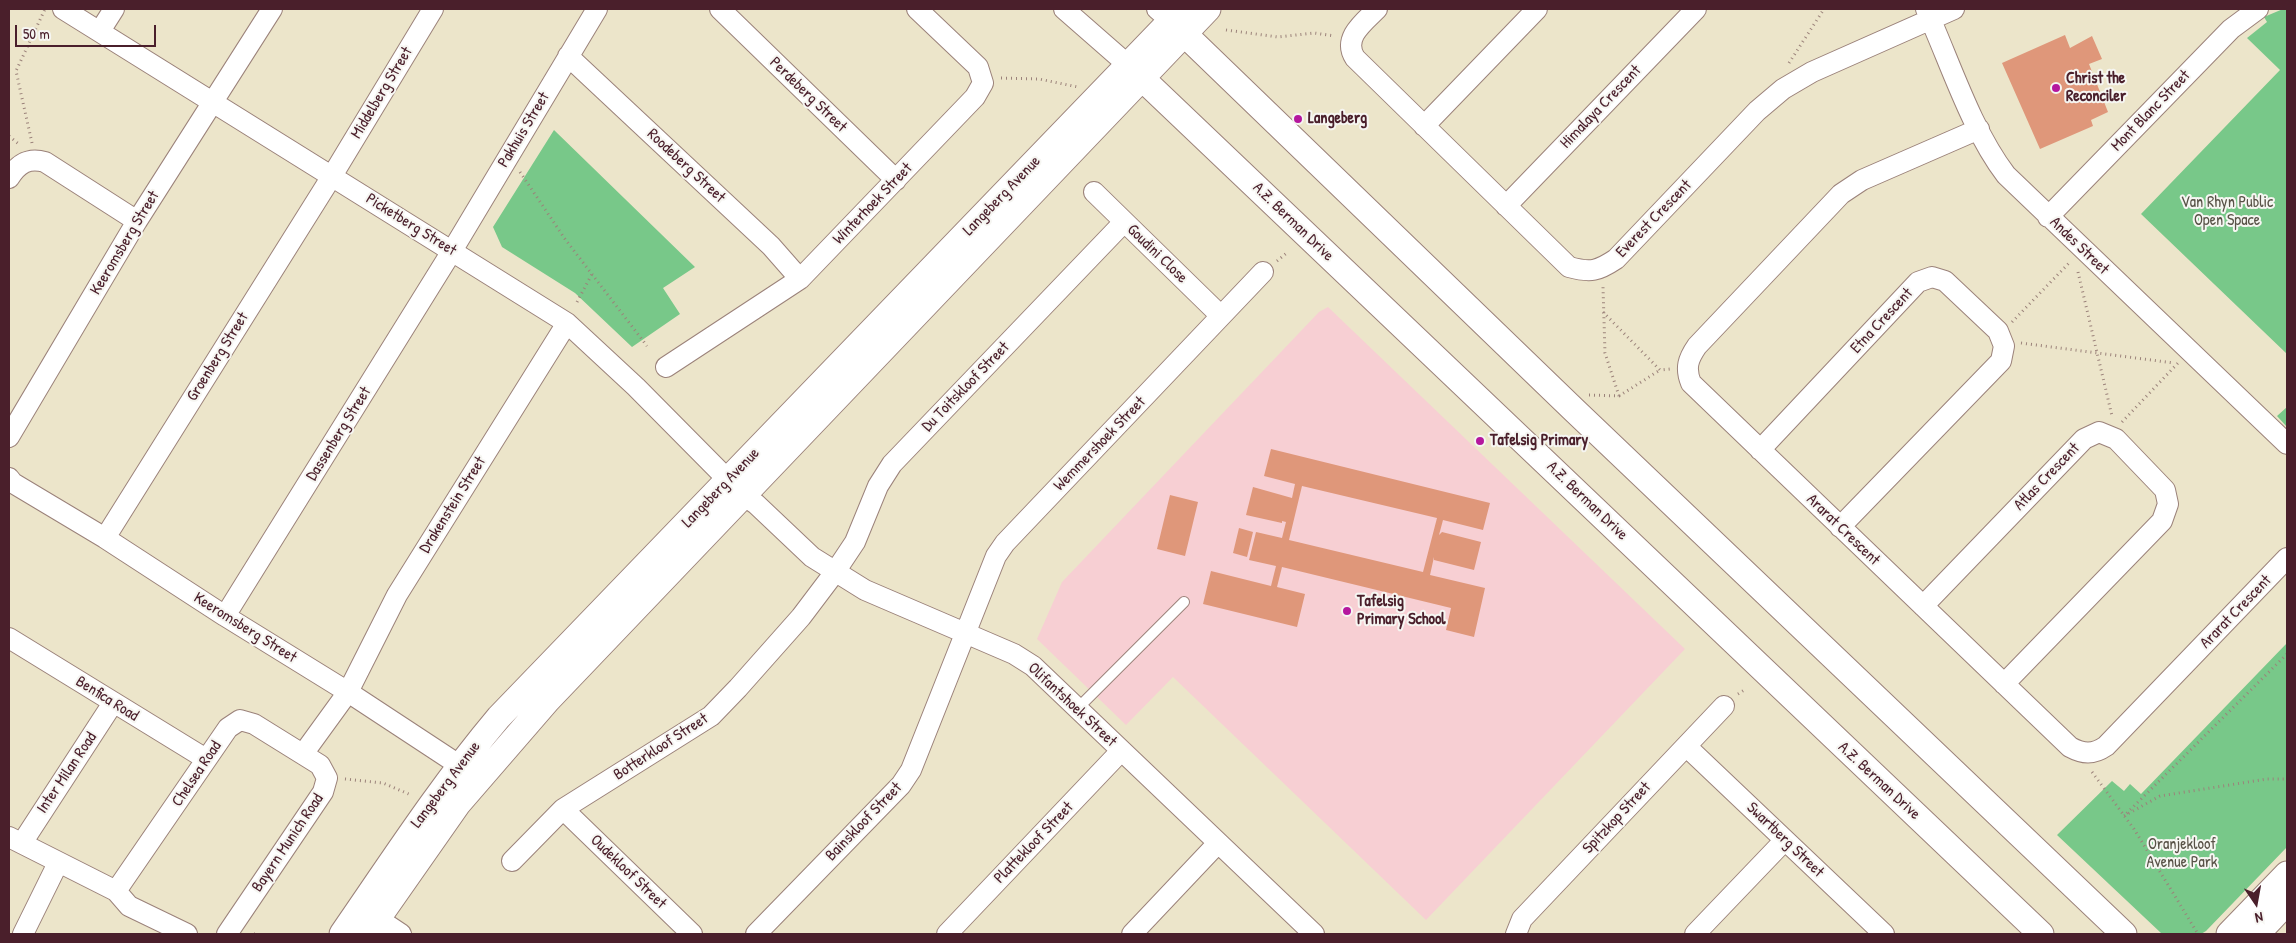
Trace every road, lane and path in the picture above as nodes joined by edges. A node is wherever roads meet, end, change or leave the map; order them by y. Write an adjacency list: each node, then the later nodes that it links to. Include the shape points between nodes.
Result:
1 (45, 9): 30 (path, via 16,71 32,144)
2 (63, 9): 20 (street, Picketberg Street)
3 (114, 9): 20 (street)
4 (272, 9): 27 (street, Keeromsberg Street)
5 (433, 9): 32 (street, Middelberg Street)
6 (597, 9): 22 (street, Pakhuis Street)
7 (720, 9): 34 (street, Perdeberg Street)
8 (917, 9): 34 (street, Winterhoek Street, via 978,67 983,83 975,97)
9 (1064, 9): 23 (street, A.Z. Berman Drive)
10 (1208, 9): 18 (street, Langeberg Avenue)
11 (1377, 9): 28 (street, Everest Crescent, via 1355,32 1350,43 1352,54)
12 (1537, 9): 28 (street)
13 (1696, 9): 36 (street, Himalaya Crescent)
14 (1824, 9): 26 (path, via 1787,66)
15 (1954, 9): 17 (street, Everest Crescent)
16 (2258, 9): 37 (street, Mont Blanc Street, via 2231,29)
17 (1928, 14): 26 (street, Everest Crescent); 29 (street, Andes Street)
18 (1173, 18): 23 (street, Langeberg Avenue); 115 (street, via 1573,410)
19 (1226, 30): 21 (path, via 1278,37 1314,33)
20 (100, 32): 27 (street, Picketberg Street)
21 (1340, 37)
22 (568, 56): 40 (street, Pakhuis Street); 43 (street, Roodeberg Street, via 771,246)
23 (1135, 70): 62 (street, Langeberg Avenue); 114 (street, A.Z. Berman Drive)
24 (993, 80): 25 (path, via 1005,77 1039,79)
25 (1081, 88)
26 (1783, 88): 36 (street, Everest Crescent, via 1604,268 1588,272 1569,267)
27 (214, 102): 32 (street, Picketberg Street); 38 (street, Keeromsberg Street)
28 (1424, 126): 36 (street, Everest Crescent)
29 (1979, 129): 37 (street, Andes Street, via 1994,160); 53 (street, via 1862,180 1842,194 1697,346)
30 (29, 160): 33 (street, via 18,166); 38 (street, via 45,162)
31 (520, 172): 42 (path)
32 (332, 176): 40 (street, Picketberg Street); 64 (street, Groenberg Street)
33 (9, 178)
34 (896, 180): 43 (street, Winterhoek Street)
35 (1094, 192): 39 (street, Goudini Close)
36 (1506, 206)
37 (2048, 217): 52 (street, Andes Street)
38 (138, 221): 58 (street, Keeromsberg Street)
39 (1124, 222): 47 (street, Goudini Close); 66 (street, Du Toitskloof Street, via 892,464 878,486 855,542)
40 (452, 251): 48 (street, Picketberg Street); 69 (street, Dassenberg Street)
41 (1264, 272): 47 (street, Wemmershoek Street)
42 (592, 274): 45 (path); 50 (path)
43 (800, 279): 54 (street, Winterhoek Street)
44 (1603, 286): 46 (path)
45 (576, 302)
46 (1603, 311): 55 (path); 57 (path, via 1606,353)
47 (1221, 316): 70 (street, Wemmershoek Street, via 1005,543 996,556)
48 (567, 323): 62 (street, Picketberg Street); 74 (street, Drakenstein Street, via 397,595)
49 (2001, 338): 51 (path); 51 (path, via 2010,324 2074,257); 60 (street, Etna Crescent, via 1946,281 1932,277 1918,282); 63 (street, via 2001,361)
50 (647, 346)
51 (2097, 352): 52 (path); 52 (path, via 2113,419 2122,422)
52 (2184, 358): 59 (street, Andes Street)
53 (1687, 366): 55 (path); 60 (street, Ararat Crescent, via 1687,375 1695,389)
54 (666, 367)
55 (1660, 370): 57 (path)
56 (1589, 395): 57 (path)
57 (1619, 396)
58 (9, 437)
59 (2287, 444)
60 (1760, 450): 63 (street, Ararat Crescent)
61 (9, 478): 64 (street, Keeromsberg Street)
62 (736, 488): 66 (street, Olifantshoek Street, via 812,557); 83 (street, Langeberg Avenue, via 520,694); 86 (street, Langeberg Avenue)
63 (1840, 527): 68 (street, Ararat Crescent)
64 (105, 538): 69 (street, Keeromsberg Street)
65 (2287, 558): 80 (street, Ararat Crescent, via 2106,746 2098,752)
66 (835, 572): 70 (street, Olifantshoek Street, via 865,590); 88 (street, Botterkloof Street, via 801,617 711,716)
67 (1184, 602): 77 (lane)
68 (1923, 606): 73 (street, Ararat Crescent); 73 (street, Atlas Crescent, via 2084,439 2099,432 2116,439 2165,490 2168,504 2162,521)
69 (225, 616): 74 (street, Keeromsberg Street)
70 (965, 634): 77 (street, Olifantshoek Street, via 1014,654 1033,666); 107 (street, Bainskloof Street, via 911,770 901,785)
71 (9, 638): 75 (street, Benfica Road)
72 (2287, 654): 89 (path)
73 (2004, 684): 80 (street, Ararat Crescent, via 2070,747)
74 (348, 692): 81 (street, Drakenstein Street); 83 (street, Keeromsberg Street)
75 (113, 703): 82 (street, Benfica Road); 90 (street, Inter Milan Road)
76 (1724, 706): 78 (street, Spitzkop Street)
77 (1077, 709): 79 (street, Olifantshoek Street)
78 (1686, 746): 91 (street, Swartberg Street); 111 (street, Spitzkop Street, via 1522,919)
79 (1121, 751): 92 (street, Olifantshoek Street); 108 (street, Plattekloof Street)
80 (2080, 752): 89 (path)
81 (303, 754): 82 (street, Chelsea Road, via 254,724 240,720 228,728); 84 (street, Bayern Munich Road, via 320,765)
82 (206, 759): 96 (street, Chelsea Road)
83 (459, 765): 86 (street, Keeromsberg Street); 98 (street, Langeberg Avenue, via 417,822)
84 (327, 778): 87 (path, via 383,783); 101 (street, Bayern Munich Road, via 323,792)
85 (2287, 779): 89 (path, via 2267,779 2160,796)
86 (476, 784): 98 (street, Langeberg Avenue)
87 (413, 796)
88 (563, 809): 93 (street, Botterkloof Street); 106 (street, Oudekloof Street)
89 (2124, 816): 116 (path)
90 (15, 840): 94 (street)
91 (1785, 840): 112 (street); 113 (street, Swartberg Street)
92 (1218, 843): 109 (street); 110 (street, Olifantshoek Street)
93 (512, 861)
94 (58, 863): 96 (street); 99 (street)
95 (2287, 874): 117 (street)
96 (116, 891): 100 (street, via 129,906)
97 (2287, 902): 118 (street)
98 (369, 920): 104 (street, Langeberg Avenue); 105 (street)
99 (24, 934)
100 (187, 934)
101 (227, 934)
102 (254, 934): 103 (path)
103 (259, 934)
104 (342, 934)
105 (400, 934)
106 (692, 934)
107 (756, 934)
108 (946, 934)
109 (1132, 934)
110 (1314, 934)
111 (1516, 934)
112 (1695, 934)
113 (1883, 934)
114 (2041, 934)
115 (2124, 934)
116 (2198, 934)
117 (2229, 934)
118 (2257, 934)

